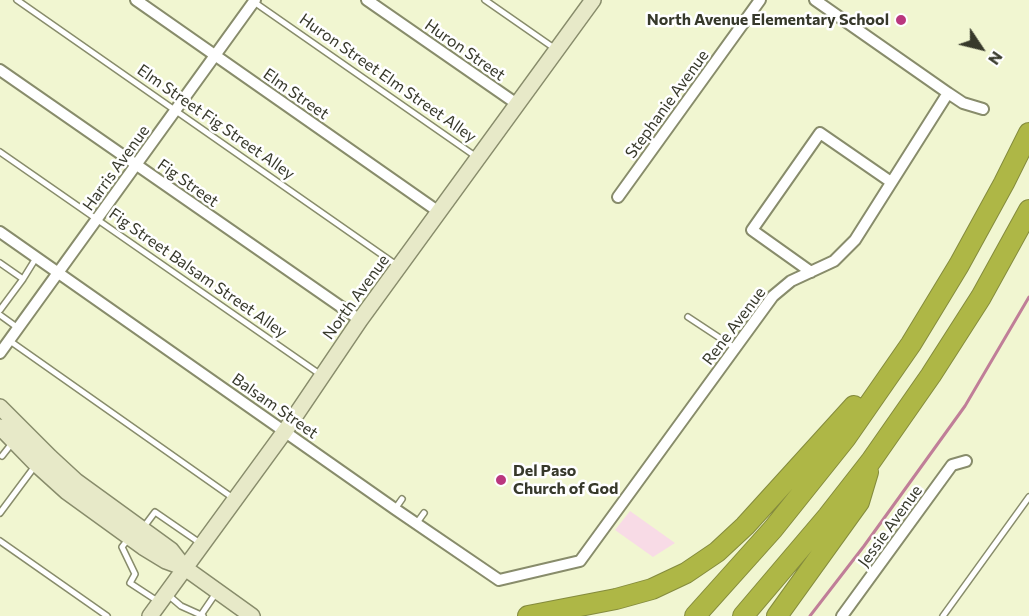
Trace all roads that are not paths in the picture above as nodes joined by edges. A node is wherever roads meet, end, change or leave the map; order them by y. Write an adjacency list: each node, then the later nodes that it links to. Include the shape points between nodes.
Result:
1 (17, 0): 15 (lane, Elm Street Fig Street Alley)
2 (136, 0): 10 (street, Elm Street)
3 (367, 0): 13 (street, Huron Street)
4 (485, 0): 9 (lane)
5 (593, 0): 9 (street, North Avenue)
6 (760, 0): 21 (street, Stephanie Avenue)
7 (815, 0): 12 (street)
8 (253, 1): 10 (street, Harris Avenue); 18 (lane, Huron Street Elm Street Alley)
9 (558, 51): 13 (street, North Avenue)
10 (215, 56): 15 (street, Harris Avenue); 23 (street, Elm Street)
11 (0, 70): 19 (street, Fig Street)
12 (948, 93): 14 (street); 20 (street, Rene Avenue)
13 (517, 104): 18 (street, North Avenue)
14 (983, 109)
15 (176, 111): 19 (street, Harris Avenue); 28 (lane, Elm Street Fig Street Alley)
16 (1029, 133): 38 (highway, via 959,265)
17 (0, 152): 24 (lane, Fig Street Balsam Street Alley)
18 (479, 159): 23 (street, North Avenue)
19 (136, 165): 24 (street, Harris Avenue); 35 (street, Fig Street)
20 (891, 182): 30 (street, Rene Avenue, via 846,251); 30 (street, via 820,133 752,230)
21 (618, 197)
22 (1029, 210): 47 (highway, via 981,297)
23 (440, 212): 28 (street, North Avenue)
24 (98, 220): 29 (street, Harris Avenue); 41 (lane, Fig Street Balsam Street Alley)
25 (0, 232): 26 (street, Balsam Street)
26 (37, 257): 29 (street, Balsam Street); 31 (lane)
27 (0, 263): 31 (lane)
28 (399, 267): 35 (street, North Avenue)
29 (59, 272): 36 (street, Harris Avenue); 44 (street, Balsam Street)
30 (811, 272): 39 (street, Rene Avenue, via 791,281 773,296)
31 (23, 279): 32 (lane)
32 (0, 310)
33 (0, 315): 36 (lane)
34 (688, 317): 39 (lane)
35 (360, 320): 41 (street, North Avenue)
36 (18, 328): 37 (street, Harris Avenue)
37 (9, 341): 40 (street, Harris Avenue); 51 (lane)
38 (910, 344): 70 (highway, via 717,552 652,589); 71 (highway, via 773,529)
39 (735, 348): 62 (street, Rene Avenue, via 580,561)
40 (0, 353)
41 (322, 376): 44 (street, North Avenue)
42 (0, 407): 57 (street, via 76,481)
43 (0, 427): 45 (street)
44 (285, 431): 51 (street, North Avenue); 53 (street, Balsam Street)
45 (14, 441): 46 (lane); 49 (street)
46 (2, 456)
47 (871, 461): 72 (highway); 73 (highway, via 859,501)
48 (966, 461): 74 (street, Jessie Avenue, via 952,465)
49 (36, 464): 54 (lane); 58 (street)
50 (1029, 497): 75 (lane)
51 (234, 499): 60 (street, North Avenue)
52 (402, 499): 53 (lane)
53 (395, 509): 56 (street, Balsam Street)
54 (0, 513)
55 (424, 513): 56 (lane)
56 (416, 524): 62 (street, Balsam Street, via 499,580)
57 (143, 528): 60 (lane, via 155,512); 61 (street, via 171,550)
58 (129, 538): 61 (street); 64 (lane, via 122,546 135,574 130,583)
59 (0, 541): 67 (lane)
60 (201, 544): 61 (street, North Avenue)
61 (185, 568): 63 (street); 64 (street, North Avenue)
62 (540, 571)
63 (217, 591): 66 (street); 69 (lane)
64 (164, 599): 65 (lane); 68 (street, North Avenue)
65 (193, 614): 69 (lane)
66 (245, 614)
67 (107, 616)
68 (150, 616)
69 (202, 616)
70 (528, 616)
71 (695, 616)
72 (744, 616)
73 (777, 616)
74 (842, 616)
75 (944, 616)

